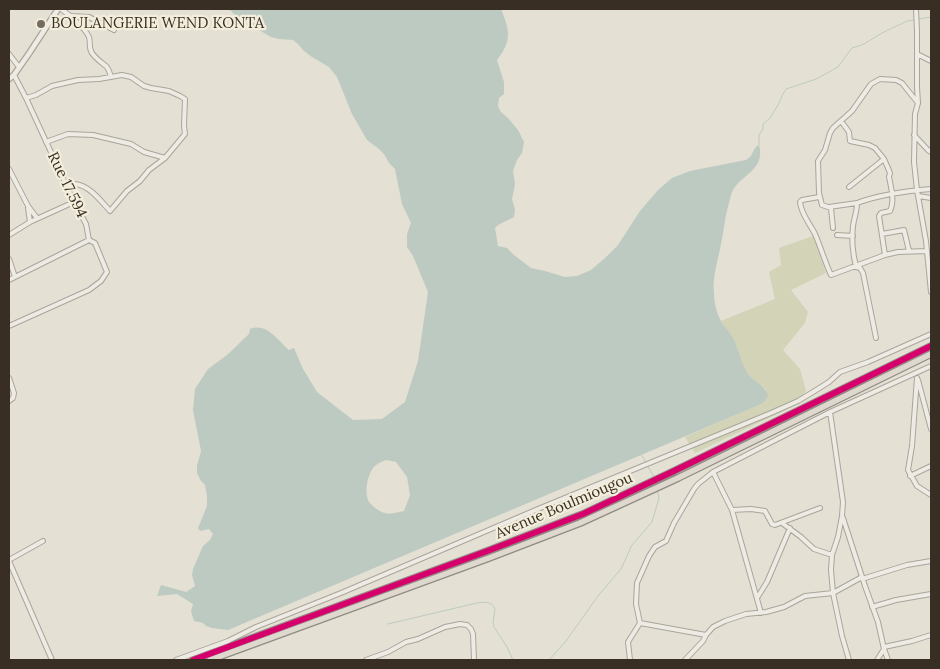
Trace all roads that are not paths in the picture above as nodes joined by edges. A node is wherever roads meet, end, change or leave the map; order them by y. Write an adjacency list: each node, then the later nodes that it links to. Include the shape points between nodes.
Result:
1 (60, 9): 3 (street); 9 (street)
2 (916, 9): 6 (street)
3 (72, 16): 4 (street, via 89,17); 11 (street, via 89,37 90,49)
4 (114, 30)
5 (9, 54): 9 (street)
6 (917, 54): 7 (street); 14 (street)
7 (930, 61): 8 (street)
8 (931, 66)
9 (19, 68): 10 (street)
10 (14, 75): 12 (street); 13 (street, Rue 17.594)
11 (111, 77): 13 (street, via 52,86); 19 (street, via 126,76 185,99 185,134)
12 (9, 79)
13 (26, 98): 17 (street, Rue 17.594)
14 (918, 103): 15 (street, via 902,83 880,79 871,84); 16 (street)
15 (842, 121): 20 (street, via 850,141 869,145); 30 (street, via 833,128 818,161)
16 (914, 135): 18 (street); 26 (street)
17 (46, 142): 19 (street, via 68,134 93,135 131,144); 24 (street, Rue 17.594)
18 (930, 150)
19 (165, 158): 24 (street, via 110,211 86,188 74,184)
20 (884, 160): 25 (street); 28 (street, via 890,173)
21 (9, 169): 22 (street)
22 (16, 183): 23 (street); 34 (street)
23 (9, 186)
24 (67, 186): 32 (street, Rue 17.594)
25 (849, 187)
26 (917, 190): 27 (street); 28 (street); 29 (street)
27 (931, 190)
28 (892, 194): 33 (street); 39 (street, via 892,209 879,216)
29 (918, 196): 31 (street); 45 (street)
30 (819, 197): 35 (street, via 822,205); 48 (street, via 800,202 831,275)
31 (931, 198)
32 (74, 202): 36 (street); 43 (street, Rue 17.594, via 86,224)
33 (857, 203): 35 (street); 42 (street)
34 (28, 206): 36 (street); 37 (street)
35 (830, 207): 38 (street)
36 (38, 218): 37 (street)
37 (30, 222): 40 (street)
38 (833, 228)
39 (882, 234): 44 (street, via 905,231); 46 (street)
40 (9, 235)
41 (837, 235): 42 (street)
42 (853, 236): 48 (street)
43 (89, 240): 50 (street); 53 (street, Rue 17.594, via 95,243 107,269 101,281 89,290)
44 (909, 251): 45 (street); 46 (street)
45 (927, 251): 49 (street)
46 (885, 255): 48 (street)
47 (9, 259): 50 (street)
48 (856, 267): 55 (street, via 863,273)
49 (930, 272): 52 (street)
50 (15, 277): 51 (street)
51 (9, 280)
52 (931, 292)
53 (9, 326)
54 (931, 334): 88 (street, via 840,372 798,401 771,413)
55 (876, 338)
56 (931, 346): 89 (highway, Avenue Boulmiougou, via 583,514)
57 (931, 354): 90 (highway, Avenue Boulmiougou, via 678,478 545,537)
58 (931, 366): 59 (street)
59 (916, 375): 62 (street); 63 (street); 66 (street, via 908,464)
60 (9, 378): 61 (street, via 14,393)
61 (10, 401)
62 (830, 412): 65 (street); 70 (street, via 842,492)
63 (931, 429)
64 (931, 466): 66 (street)
65 (713, 472): 69 (street); 83 (street, via 694,489 666,542 655,547 649,556 637,583 636,604)
66 (910, 476): 67 (street, via 917,486)
67 (931, 495)
68 (820, 508): 71 (street)
69 (732, 510): 71 (street, via 765,511 774,525); 80 (street)
70 (842, 516): 74 (street); 77 (street)
71 (782, 523): 72 (street)
72 (790, 528): 74 (street, via 814,549); 80 (street)
73 (43, 541): 75 (street)
74 (832, 555): 78 (street)
75 (9, 560): 87 (street)
76 (931, 561): 77 (street)
77 (862, 578): 78 (street); 81 (street)
78 (833, 593): 82 (street, via 805,596 784,607); 95 (street)
79 (931, 594): 81 (street)
80 (757, 598): 82 (street)
81 (872, 607): 86 (street)
82 (761, 613): 84 (street, via 725,621)
83 (640, 623): 84 (street); 93 (street, via 628,642)
84 (706, 635): 94 (street)
85 (931, 635): 86 (street)
86 (884, 648): 96 (street); 97 (street)
87 (52, 660)
88 (176, 660)
89 (193, 660)
90 (210, 660)
91 (366, 660): 92 (street, via 445,627 462,624 467,624 472,632)
92 (474, 660)
93 (630, 660)
94 (685, 660)
95 (849, 660)
96 (877, 660)
97 (888, 660)

